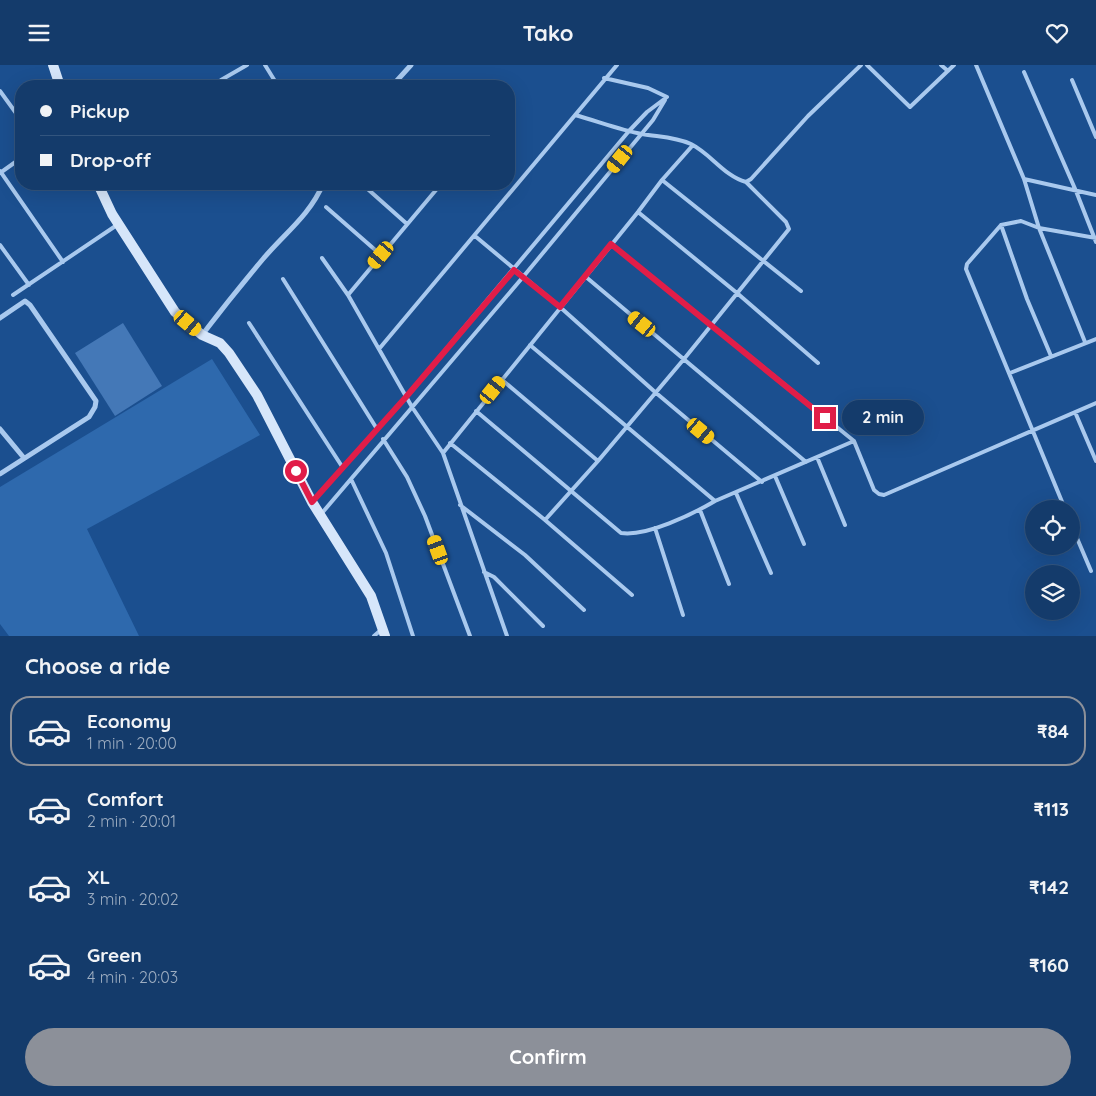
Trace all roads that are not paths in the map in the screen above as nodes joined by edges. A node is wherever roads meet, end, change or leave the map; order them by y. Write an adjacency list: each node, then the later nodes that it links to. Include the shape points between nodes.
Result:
1 (52, 65): 14 (street)
2 (247, 65): 15 (lane)
3 (265, 65): 16 (lane)
4 (410, 65): 17 (street)
5 (617, 65): 13 (lane)
6 (861, 65): 31 (lane)
7 (867, 65): 11 (lane, via 910,107)
8 (942, 65): 11 (lane)
9 (954, 65): 11 (lane)
10 (976, 65): 29 (lane)
11 (948, 71)
12 (1024, 72): 38 (lane)
13 (604, 78): 20 (lane, via 648,88); 22 (lane)
14 (58, 80)
15 (221, 80)
16 (274, 80)
17 (397, 80)
18 (1072, 80): 25 (lane)
19 (0, 91): 21 (lane)
20 (667, 97): 23 (lane); 24 (lane, via 654,120)
21 (15, 112)
22 (574, 115): 23 (lane); 32 (lane)
23 (629, 131): 24 (lane); 54 (lane)
24 (641, 134): 26 (lane, via 668,136); 55 (lane)
25 (1096, 137)
26 (693, 145): 30 (lane); 31 (lane)
27 (15, 162): 28 (lane)
28 (0, 172): 52 (lane)
29 (1024, 179): 38 (lane); 45 (lane)
30 (662, 180): 41 (lane); 53 (lane)
31 (746, 182): 53 (lane, via 789,229)
32 (515, 187)
33 (101, 190): 42 (street)
34 (320, 190): 69 (street, via 297,224 264,258)
35 (369, 190): 43 (lane)
36 (513, 190): 46 (lane)
37 (435, 191): 43 (lane)
38 (1076, 191): 39 (lane); 47 (lane)
39 (1096, 195)
40 (326, 207): 50 (lane)
41 (638, 212): 48 (lane); 61 (lane)
42 (119, 224): 52 (lane); 69 (street, via 175,312)
43 (407, 224): 50 (lane)
44 (1001, 225): 45 (lane, via 1021,221); 74 (lane); 77 (lane, via 966,269)
45 (1039, 228): 47 (lane); 71 (lane)
46 (475, 236): 54 (lane); 73 (lane)
47 (1095, 239)
48 (611, 244): 56 (lane); 68 (lane)
49 (0, 245): 58 (lane)
50 (381, 255): 63 (lane)
51 (322, 258): 63 (lane)
52 (63, 261): 58 (lane)
53 (764, 261): 60 (lane); 61 (lane)
54 (514, 270): 55 (lane); 80 (lane)
55 (523, 277): 65 (lane); 82 (lane)
56 (586, 277): 65 (lane); 75 (lane)
57 (283, 279): 87 (lane)
58 (28, 285): 59 (lane)
59 (20, 291): 62 (lane); 64 (lane)
60 (801, 291)
61 (737, 293): 68 (lane); 76 (lane)
62 (13, 295)
63 (348, 295): 73 (lane)
64 (26, 301): 66 (street); 94 (street, via 96,401 89,417)
65 (560, 307): 72 (lane); 79 (lane)
66 (0, 318)
67 (249, 323): 98 (lane)
68 (711, 326): 75 (lane); 90 (lane)
69 (202, 335): 107 (street, via 220,343 229,353 252,388)
70 (1096, 339): 71 (lane)
71 (1085, 342): 74 (lane)
72 (530, 345): 78 (lane); 85 (lane)
73 (379, 349): 80 (lane)
74 (1051, 356): 77 (lane)
75 (684, 359): 79 (lane); 97 (lane)
76 (818, 363)
77 (1010, 373): 88 (lane)
78 (502, 379): 83 (lane); 95 (lane)
79 (655, 392): 85 (lane); 102 (lane)
80 (406, 397): 82 (lane); 87 (lane)
81 (1096, 403): 84 (lane)
82 (412, 407): 89 (lane); 92 (lane)
83 (476, 411): 91 (lane); 103 (lane)
84 (1075, 412): 88 (lane); 96 (lane)
85 (627, 426): 95 (lane); 106 (lane)
86 (0, 429): 94 (street)
87 (377, 429): 98 (lane)
88 (1033, 430): 90 (lane, via 884,495 874,489); 105 (lane)
89 (383, 439): 101 (lane); 127 (lane, via 407,477 425,516)
90 (854, 441): 93 (lane)
91 (450, 443): 92 (lane); 111 (lane)
92 (442, 453): 108 (lane)
93 (817, 457): 97 (lane); 112 (lane)
94 (24, 458): 99 (street)
95 (598, 461): 103 (lane)
96 (1096, 461)
97 (806, 462): 100 (lane)
98 (343, 468): 107 (lane)
99 (0, 474)
100 (775, 476): 102 (lane); 114 (lane)
101 (351, 479): 110 (lane); 126 (lane, via 386,553)
102 (762, 482): 104 (lane)
103 (571, 492): 111 (lane); 113 (lane, via 621,533 630,535)
104 (736, 493): 106 (lane); 118 (lane)
105 (1061, 500)
106 (716, 501): 109 (lane)
107 (312, 502): 110 (street)
108 (460, 505): 117 (lane); 121 (lane, via 525,555)
109 (700, 510): 113 (lane); 119 (lane)
110 (320, 515): 124 (street, via 371,597)
111 (545, 520): 120 (lane)
112 (845, 525)
113 (655, 528): 122 (lane)
114 (804, 544)
115 (1080, 545): 116 (lane)
116 (1091, 571)
117 (484, 572): 123 (lane, via 494,577); 128 (lane)
118 (771, 573)
119 (729, 584)
120 (632, 595)
121 (584, 610)
122 (683, 615)
123 (543, 626)
124 (384, 632): 125 (lane)
125 (374, 636)
126 (413, 636)
127 (470, 636)
128 (507, 636)

